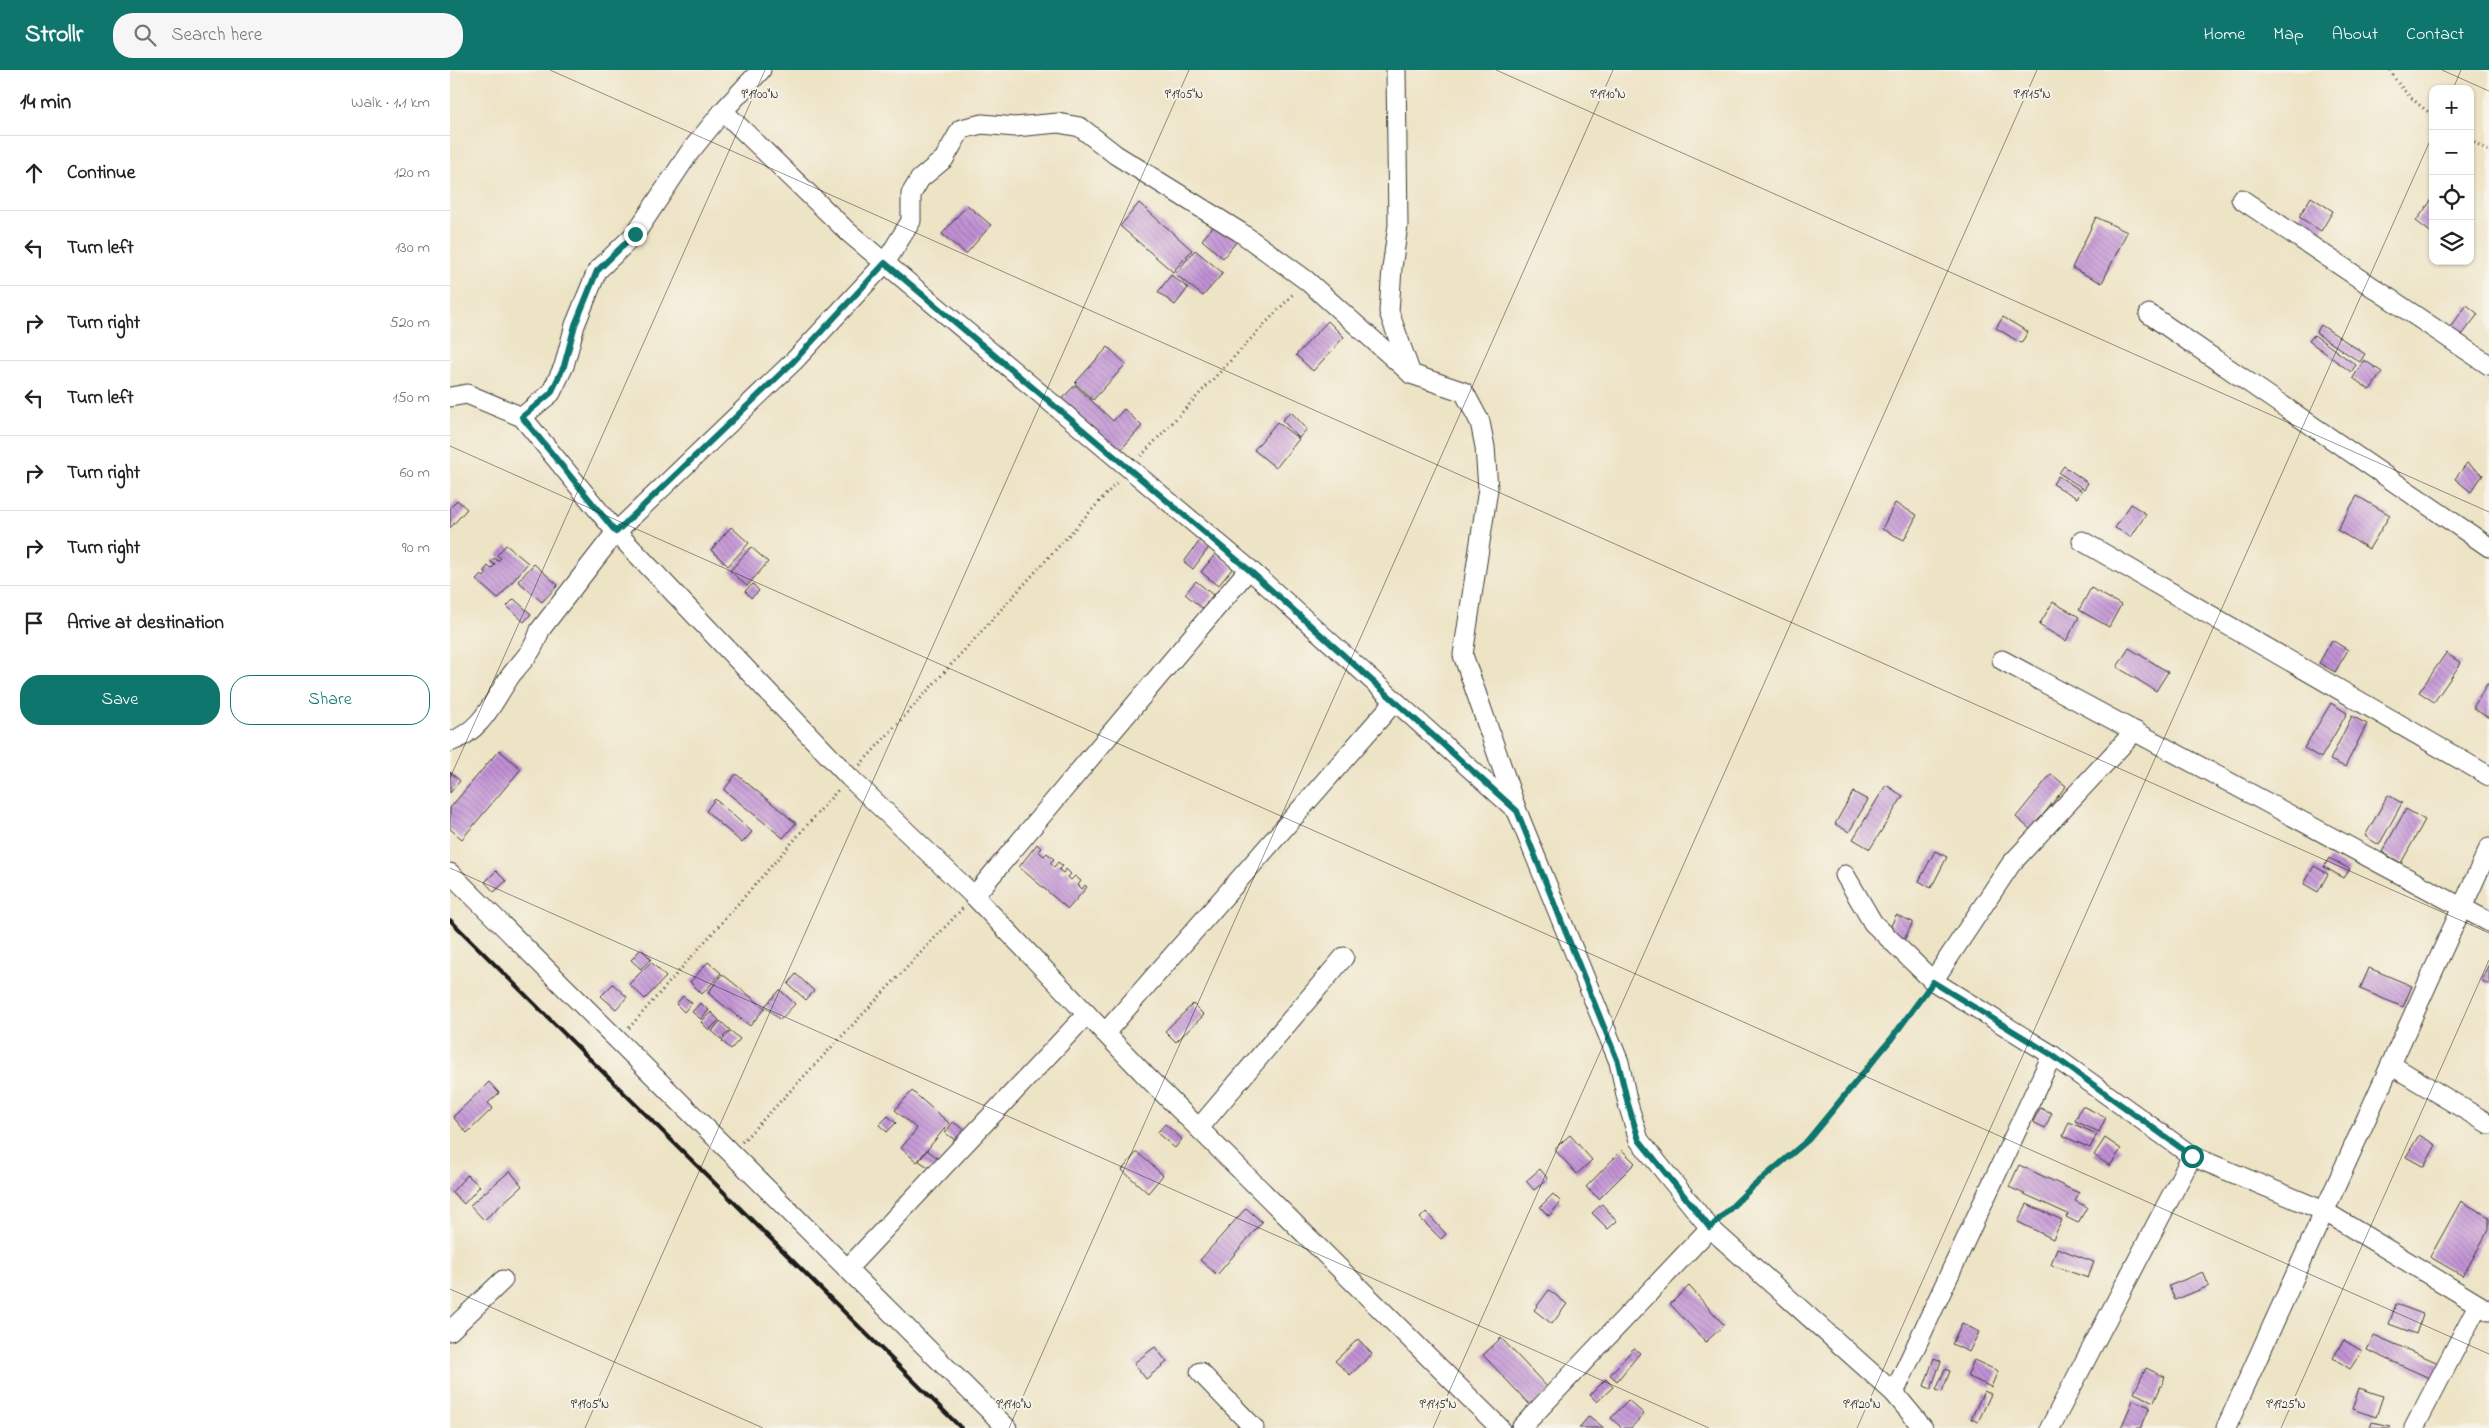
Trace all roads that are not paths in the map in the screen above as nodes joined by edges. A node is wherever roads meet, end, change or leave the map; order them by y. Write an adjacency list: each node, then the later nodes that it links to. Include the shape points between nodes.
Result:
1 (761, 70): 3 (street)
2 (1396, 70): 8 (street, via 1398,225 1389,312)
3 (723, 111): 5 (street, via 848,232); 10 (street, via 689,152 635,234 597,271 575,325 564,366 551,393)
4 (2241, 199): 7 (street)
5 (885, 263): 8 (street, via 911,221 911,194 920,179 944,159 961,129 982,124 1015,127 1058,123 1080,127 1116,155 1240,232 1306,280); 11 (street, via 794,361); 14 (street)
6 (2149, 314): 13 (street)
7 (2489, 365)
8 (1411, 374): 20 (street, via 1464,392 1480,422 1488,489 1463,655)
9 (450, 397): 10 (street, via 467,394)
10 (522, 417): 11 (street)
11 (616, 532): 18 (street, via 540,630 534,648 512,675 488,714); 24 (street, via 849,777)
12 (2082, 541): 19 (street)
13 (2489, 547)
14 (1249, 570): 16 (street); 24 (street)
15 (2002, 660): 17 (street)
16 (1395, 701): 20 (street); 30 (street)
17 (2135, 731): 25 (street); 28 (street, via 2011,864)
18 (450, 742)
19 (2489, 776)
20 (1517, 811): 37 (street, via 1618,1062 1639,1140)
21 (2489, 848): 25 (street)
22 (450, 873): 38 (street)
23 (1845, 875): 28 (street, via 1873,923)
24 (974, 896): 29 (street)
25 (2462, 908): 26 (street); 32 (street)
26 (2489, 922)
27 (1344, 957): 34 (street)
28 (1933, 982): 31 (street)
29 (1087, 1014): 30 (street); 38 (street)
30 (1105, 1033): 34 (street)
31 (2052, 1055): 35 (street); 43 (street)
32 (2391, 1065): 33 (street); 36 (street)
33 (2489, 1124)
34 (1199, 1128): 46 (street)
35 (2192, 1156): 36 (street); 49 (street)
36 (2324, 1212): 40 (street); 50 (street)
37 (1710, 1228): 43 (street); 47 (street)
38 (848, 1269): 44 (street)
39 (503, 1280): 41 (street)
40 (2483, 1308): 51 (street)
41 (450, 1331)
42 (1200, 1372): 45 (street)
43 (1894, 1393): 48 (street)
44 (1007, 1428)
45 (1254, 1428)
46 (1500, 1428)
47 (1521, 1428)
48 (1923, 1428)
49 (2050, 1428)
50 (2226, 1428)
51 (2414, 1428)

